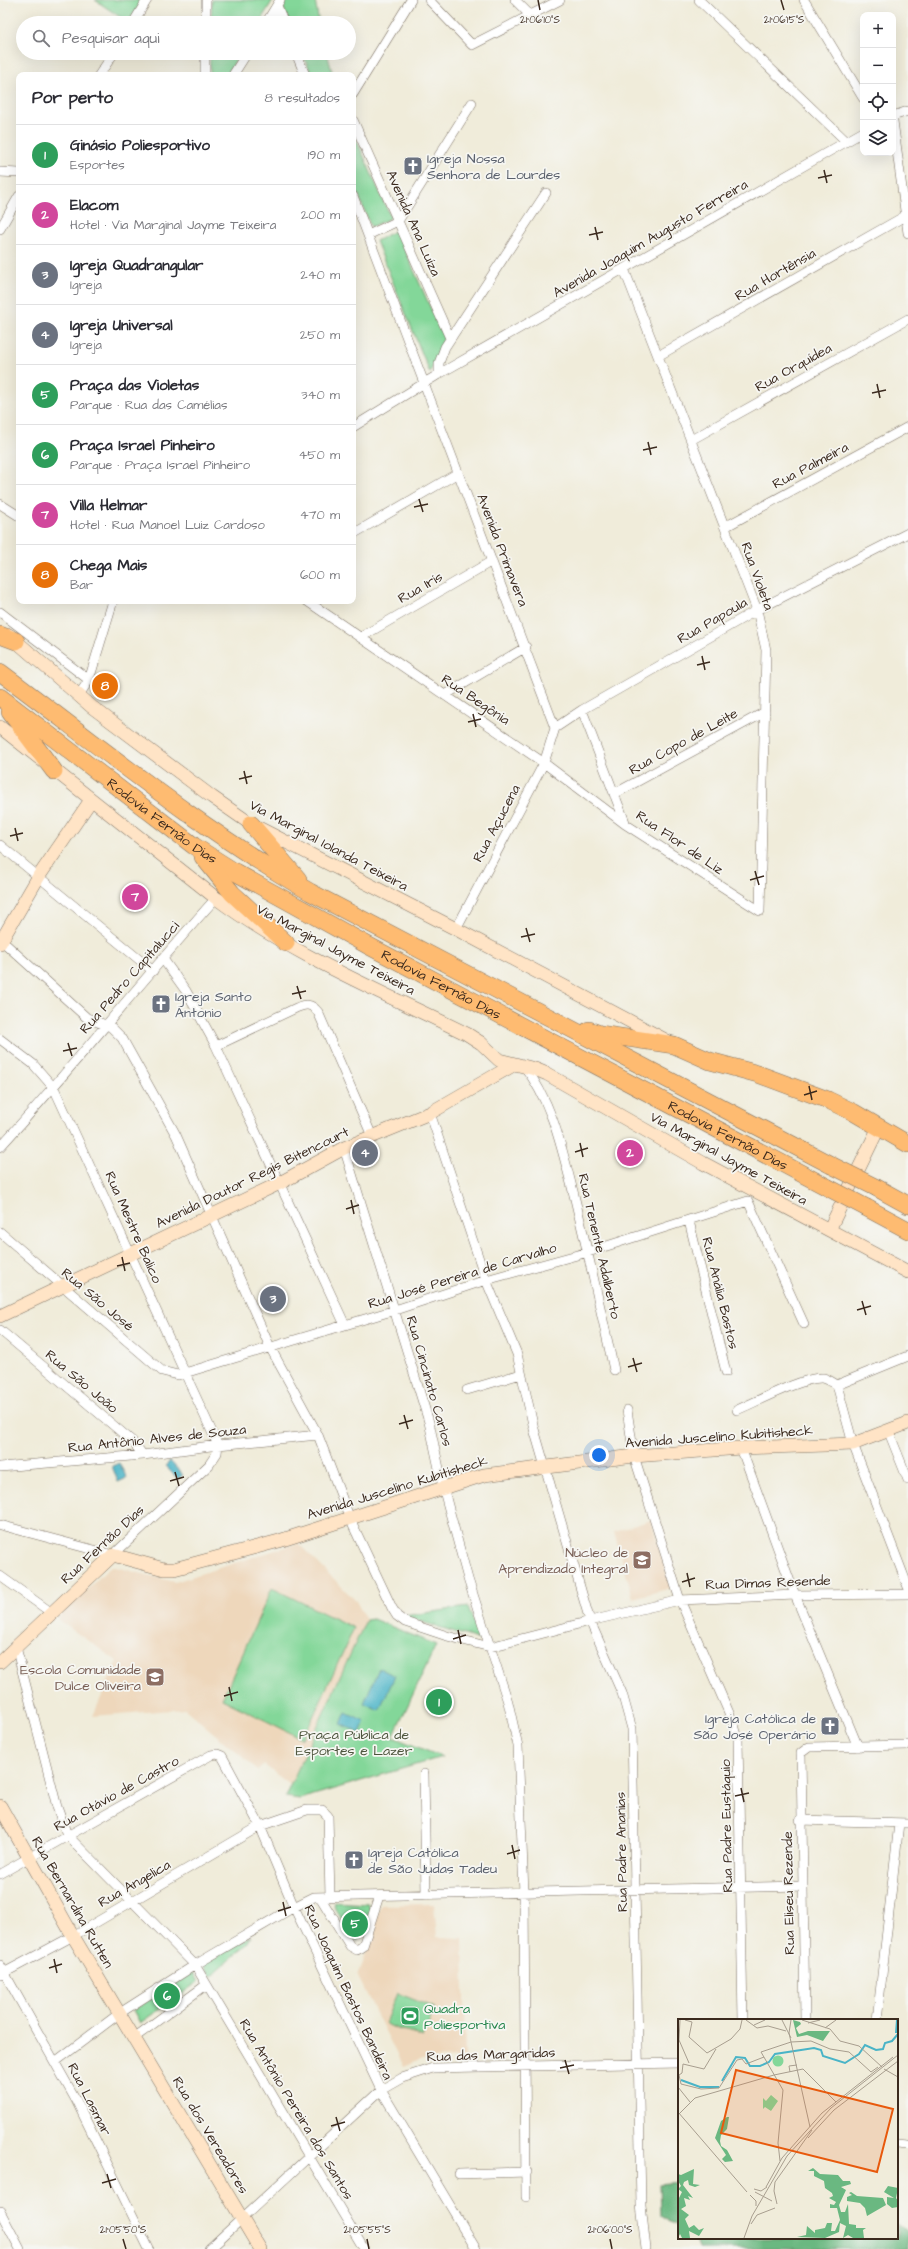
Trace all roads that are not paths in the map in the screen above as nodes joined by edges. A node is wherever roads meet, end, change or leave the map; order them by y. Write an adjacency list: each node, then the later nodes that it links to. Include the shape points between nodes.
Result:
1 (147, 0): 10 (street)
2 (206, 0): 11 (street)
3 (411, 0): 23 (street)
4 (428, 0): 14 (street, via 472,45)
5 (515, 0): 14 (street)
6 (560, 0): 14 (street)
7 (699, 0): 30 (street)
8 (804, 0): 24 (street)
9 (279, 3): 12 (street); 13 (street)
10 (137, 16)
11 (206, 16)
12 (271, 16)
13 (282, 16)
14 (531, 16)
15 (109, 60): 19 (street)
16 (205, 60): 20 (street)
17 (243, 60): 21 (street)
18 (299, 60): 22 (street)
19 (101, 72)
20 (205, 72)
21 (236, 72)
22 (304, 72)
23 (356, 89)
24 (860, 93)
25 (472, 103): 38 (street)
26 (908, 111): 27 (street)
27 (896, 115)
28 (356, 127): 38 (street, Avenida Ana Luíza)
29 (860, 134): 30 (street, Avenida Joaquim Augusto Ferreira)
30 (846, 141): 42 (street, Avenida Joaquim Augusto Ferreira)
31 (896, 145): 37 (street)
32 (0, 172): 33 (street)
33 (16, 173)
34 (546, 193): 44 (street)
35 (16, 201): 39 (street)
36 (356, 204): 41 (street)
37 (905, 216): 40 (street); 45 (street, Rua Hortênsia)
38 (398, 221): 41 (street); 44 (street, Avenida Ana Luíza)
39 (0, 229)
40 (908, 233)
41 (368, 235): 47 (street)
42 (624, 269): 45 (street, Rua Violeta); 46 (street, Avenida Joaquim Augusto Ferreira)
43 (908, 319): 50 (street, Rua Orquídea)
44 (450, 338): 46 (street, via 441,355)
45 (658, 356): 50 (street, Rua Violeta)
46 (439, 374): 47 (street, Avenida Joaquim Augusto Ferreira)
47 (425, 382): 48 (street, Avenida Joaquim Augusto Ferreira); 51 (street, Avenida Primavera)
48 (356, 425)
49 (908, 427): 54 (street, Rua Palmeira)
50 (691, 440): 54 (street, Rua Violeta)
51 (458, 473): 55 (street); 57 (street, Avenida Primavera)
52 (0, 504): 53 (street)
53 (16, 514)
54 (725, 527): 60 (street, Rua Violeta)
55 (356, 532)
56 (908, 532): 60 (street, Rua Papoula)
57 (492, 561): 64 (street, Rua Irís); 66 (street, Avenida Primavera)
58 (112, 604): 68 (street)
59 (312, 604): 64 (street, Rua Begônia)
60 (757, 610): 72 (street, Rua Papoula); 73 (street, Rua Violeta, via 766,650)
61 (0, 612): 68 (street)
62 (0, 628): 65 (street, Via Marginal Iolanda Teixeira)
63 (0, 635): 65 (highway)
64 (361, 637): 70 (street, Rua Begônia)
65 (16, 641): 69 (street, Via Marginal Iolanda Teixeira)
66 (526, 648): 70 (street); 75 (street, Avenida Primavera)
67 (0, 672): 85 (highway, Rodovia Fernão Dias, via 209,830)
68 (89, 680): 69 (street)
69 (79, 695): 80 (street, Via Marginal Iolanda Teixeira)
70 (445, 695): 76 (street, Rua Begônia)
71 (0, 698): 77 (highway); 83 (highway, Rodovia Fernão Dias)
72 (582, 710): 75 (street, Rua Papoula); 78 (street, Rua Flor de Liz)
73 (765, 712): 78 (street, Rua Copo de Leite); 87 (street, Rua Violeta)
74 (0, 727): 77 (street, Via Marginal Jayme Teixeira)
75 (555, 728): 76 (street, Rua Açucena)
76 (544, 763): 81 (street, Rua Begônia); 88 (street, Rua Açucena)
77 (54, 771): 79 (street, Via Marginal Jayme Teixeira)
78 (614, 794): 81 (street, Rua Flor de Liz)
79 (91, 800): 84 (street); 86 (street, Via Marginal Jayme Teixeira)
80 (251, 824): 85 (highway, via 283,864); 88 (street, Via Marginal Iolanda Teixeira)
81 (625, 824): 87 (street, Rua Flor de Liz)
82 (0, 845): 84 (street)
83 (194, 846): 90 (highway, via 232,893); 111 (highway, Rodovia Fernão Dias, bridge, via 285,901)
84 (39, 876): 89 (street); 92 (street)
85 (310, 892): 93 (highway, Rodovia Fernão Dias)
86 (216, 898): 90 (street, Via Marginal Jayme Teixeira); 91 (street, Rua Pedro Capitalucci)
87 (760, 911)
88 (456, 929): 96 (street, Via Marginal Iolanda Teixeira)
89 (1, 941): 94 (street, via 87,1018)
90 (286, 943): 98 (street, Via Marginal Jayme Teixeira, via 466,1034 481,1043 495,1058)
91 (163, 959): 92 (street, Rua Pedro Capitalucci); 97 (street, via 186,990)
92 (153, 971): 94 (street, Rua Pedro Capitalucci)
93 (550, 1017): 96 (highway, via 600,1034); 107 (highway, Rodovia Fernão Dias, bridge)
94 (105, 1024): 99 (street, Rua Pedro Capitalucci); 108 (street, via 116,1030 122,1038 176,1135)
95 (0, 1039): 99 (street, Rua Mestre Balico, via 33,1064)
96 (674, 1045): 101 (highway, via 710,1061 758,1074 828,1100)
97 (216, 1046): 102 (street, via 296,1008 308,1004 313,1006 318,1012); 106 (street)
98 (525, 1066): 100 (street, Avenida Doutor Regis Bitencourt); 110 (street, Via Marginal Jayme Teixeira); 113 (street, Rua Tenente Adalberto, via 541,1092 559,1137)
99 (54, 1088): 104 (street, Rua Pedro Capitalucci); 114 (street, Rua Mestre Balico)
100 (430, 1113): 102 (street, Avenida Doutor Regis Bitencourt); 116 (street, Rua Padre Ananias)
101 (879, 1127): 103 (highway); 110 (street)
102 (372, 1136): 105 (street, Avenida Doutor Regis Bitencourt)
103 (908, 1144)
104 (0, 1147)
105 (344, 1148): 106 (street, Avenida Doutor Regis Bitencourt); 118 (street, Rua Cincinato Carlos)
106 (280, 1183): 108 (street, Avenida Doutor Regis Bitencourt); 121 (street)
107 (908, 1204)
108 (212, 1216): 114 (street, Avenida Doutor Regis Bitencourt); 123 (street)
109 (689, 1222): 113 (street, Rua José Pereira de Carvalho); 120 (street, Rua José Pereira de Carvalho, via 748,1201); 126 (street, Rua Anália Bastos)
110 (829, 1230): 115 (street, Via Marginal Jayme Teixeira)
111 (908, 1230)
112 (0, 1232): 117 (street, Rua São José)
113 (588, 1252): 116 (street, Rua José Pereira de Carvalho); 125 (street, Rua Tenente Adalberto)
114 (132, 1254): 117 (street, Avenida Doutor Regis Bitencourt); 127 (street, Rua Mestre Balico)
115 (908, 1272)
116 (486, 1280): 118 (street, Rua José Pereira de Carvalho); 128 (street, Rua Padre Ananias, via 515,1349)
117 (62, 1288): 119 (street, Avenida Doutor Regis Bitencourt); 127 (street, Rua São José, via 162,1371 178,1375)
118 (395, 1310): 121 (street, Rua José Pereira de Carvalho); 144 (street, Rua Cincinato Carlos, via 429,1422)
119 (0, 1316)
120 (804, 1324)
121 (345, 1325): 123 (street, Rua José Pereira de Carvalho)
122 (0, 1330): 139 (street, Rua São João, via 128,1438)
123 (270, 1347): 127 (street, Rua José Pereira de Carvalho); 135 (street)
124 (908, 1356): 129 (street)
125 (614, 1370)
126 (726, 1372)
127 (184, 1373): 137 (street, Rua Mestre Balico)
128 (520, 1374): 130 (street); 142 (street, Rua Padre Ananias)
129 (837, 1385): 132 (street, via 822,1378 808,1380); 136 (street)
130 (467, 1390)
131 (627, 1410): 140 (street, Rua Padre Eustáquio)
132 (737, 1410)
133 (908, 1423): 134 (street, Avenida Juscelino Kubitisheck)
134 (888, 1430): 136 (street, Avenida Juscelino Kubitisheck); 143 (street)
135 (318, 1435): 137 (street, Rua Antônio Alves de Souza); 145 (street)
136 (853, 1444): 138 (street, Avenida Juscelino Kubitisheck); 149 (street)
137 (218, 1445): 139 (street, Rua Antônio Alves de Souza); 147 (street, Rua Fernão Dias, via 218,1453 209,1465)
138 (740, 1448): 140 (street, Avenida Juscelino Kubitisheck); 151 (street)
139 (143, 1455): 141 (street, Rua Antônio Alves de Souza)
140 (634, 1456): 142 (street, Avenida Juscelino Kubitisheck); 152 (street, Rua Padre Eustáquio)
141 (0, 1467)
142 (545, 1469): 144 (street, Avenida Juscelino Kubitisheck, via 505,1471); 154 (street, Rua Padre Ananias)
143 (908, 1480)
144 (443, 1487): 145 (street, Avenida Juscelino Kubitisheck); 155 (street, Rua Cincinato Carlos, via 468,1579)
145 (350, 1519): 147 (street, Avenida Juscelino Kubitisheck, via 174,1569); 155 (street, via 392,1608 401,1620 447,1636)
146 (0, 1525): 147 (street)
147 (113, 1555): 153 (street, Rua Fernão Dias)
148 (0, 1576): 153 (street)
149 (908, 1587)
150 (908, 1594): 151 (street, Rua Dimas Resende)
151 (795, 1595): 152 (street, Rua Dimas Resende); 159 (street)
152 (680, 1600): 154 (street, Rua Dimas Resende); 170 (street, Rua Padre Eustáquio, via 738,1738)
153 (52, 1613): 156 (street, Rua Fernão Dias)
154 (590, 1621): 155 (street, Rua Dimas Resende); 171 (street, Rua Padre Ananias, via 622,1693 632,1729)
155 (490, 1646): 172 (street, Rua Cincinato Carlos, via 510,1708 518,1746)
156 (16, 1647): 157 (street, Rua Fernão Dias); 166 (street, via 57,1807)
157 (0, 1662)
158 (908, 1745): 159 (street)
159 (858, 1747): 163 (street, Rua Eliseu Rezende, via 809,1747 801,1753)
160 (205, 1760): 165 (street, Rua Joaquim Bastos Bandeira, via 214,1754 222,1756); 166 (street, Rua Otávio de Castro)
161 (424, 1774): 173 (street)
162 (0, 1806): 167 (street, Rua Bernardina Rutten)
163 (800, 1820): 164 (street); 169 (street, Rua Eliseu Rezende)
164 (904, 1823): 185 (street)
165 (260, 1826): 174 (street, Rua Angelica, via 307,1810 318,1809 326,1812 330,1823); 176 (street, Rua Angelica); 177 (street, Rua Joaquim Bastos Bandeira)
166 (67, 1835): 167 (street, Rua Otávio de Castro); 176 (street, Rua Antônio Pereira dos Santos)
167 (30, 1858): 168 (street, Rua Otávio de Castro); 178 (street, Rua Bernardina Rutten)
168 (0, 1874)
169 (803, 1886): 170 (street); 184 (street, Rua Eliseu Rezende)
170 (742, 1887): 171 (street); 183 (street, Rua Padre Eustáquio)
171 (636, 1890): 172 (street); 189 (street, Rua Padre Ananias)
172 (524, 1893): 173 (street); 190 (street, Rua Cincinato Carlos)
173 (426, 1895): 175 (street)
174 (325, 1896): 175 (street); 175 (street, via 350,1946 357,1950 363,1946); 177 (street)
175 (379, 1896)
176 (132, 1900): 178 (street, Rua Angelica); 179 (street, Rua Antônio Pereira dos Santos)
177 (294, 1907): 179 (street); 191 (street, Rua Joaquim Bastos Bandeira)
178 (73, 1936): 180 (street, Rua Angelica); 182 (street, Rua Bernardina Rutten)
179 (195, 1965): 181 (street, Rua Antônio Pereira dos Santos); 182 (street)
180 (1, 1971): 187 (street, Rua Lasmar)
181 (206, 1985): 186 (street); 194 (street, Rua Antônio Pereira dos Santos)
182 (120, 2013): 186 (street, Rua Bernardina Rutten); 187 (street)
183 (744, 2019)
184 (805, 2019)
185 (876, 2019)
186 (134, 2038): 199 (street, Rua dos Vereadores)
187 (55, 2062): 201 (street, Rua Lasmar)
188 (678, 2063): 189 (street, Rua das Margaridas)
189 (639, 2064): 190 (street, Rua das Margaridas); 206 (street, Rua Padre Ananias, via 641,2205)
190 (525, 2067): 191 (street, Rua das Margaridas, via 433,2068 402,2078); 195 (street, Rua Cincinato Carlos)
191 (381, 2090): 194 (street, Rua das Margaridas); 205 (street, Rua Joaquim Bastos Bandeira)
192 (898, 2144): 193 (street)
193 (908, 2145)
194 (310, 2155): 199 (street, Rua das Margaridas); 204 (street, Rua Antônio Pereira dos Santos)
195 (527, 2172): 196 (street); 197 (street, Rua Cincinato Carlos)
196 (458, 2174)
197 (526, 2197)
198 (0, 2211): 200 (street)
199 (243, 2217): 202 (street, Rua das Margaridas); 203 (street, Rua dos Vereadores)
200 (20, 2249)
201 (149, 2249)
202 (209, 2249)
203 (260, 2249)
204 (364, 2249)
205 (476, 2249)
206 (646, 2249)

